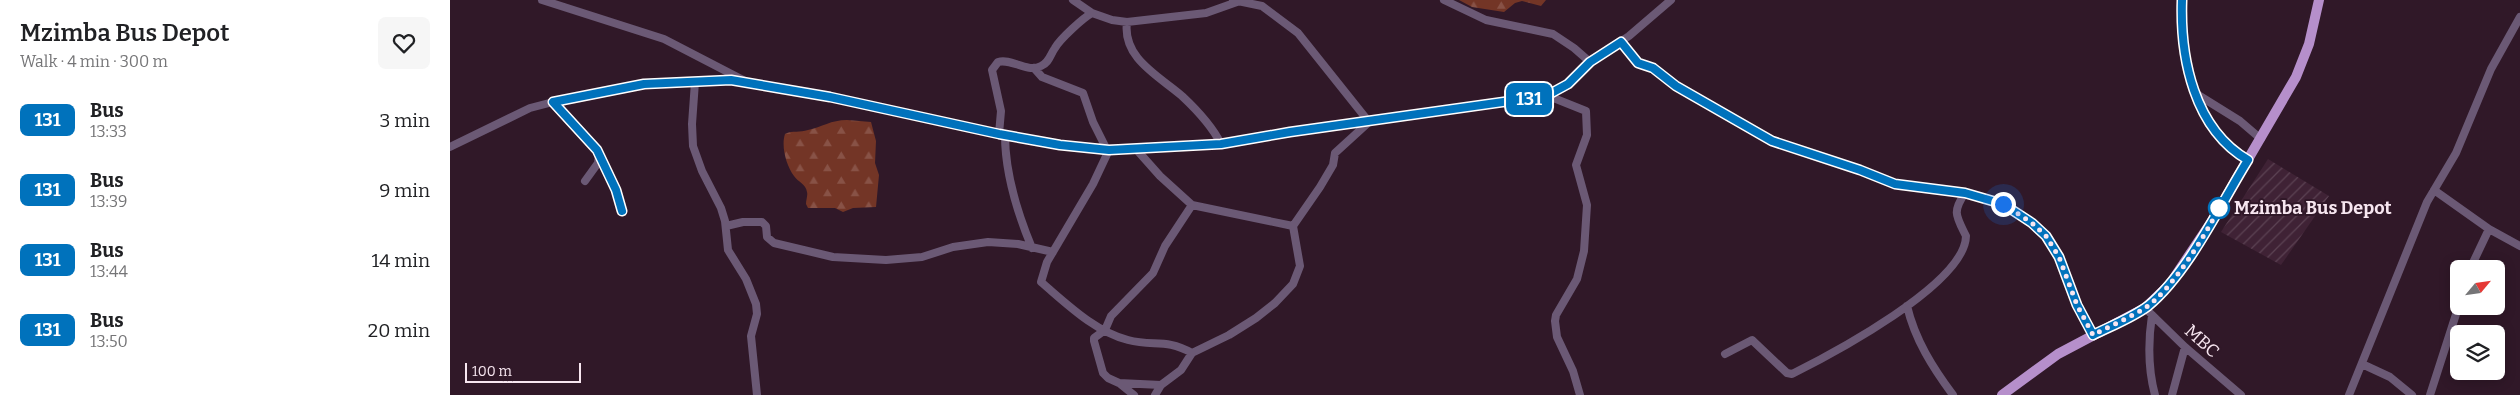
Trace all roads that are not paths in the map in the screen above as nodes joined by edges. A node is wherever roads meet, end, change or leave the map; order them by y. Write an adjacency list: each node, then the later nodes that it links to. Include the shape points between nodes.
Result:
1 (542, 0): 16 (street, via 664,39)
2 (1073, 0): 9 (street)
3 (1444, 0): 13 (street, via 1486,20 1553,34)
4 (1671, 0): 12 (street)
5 (2182, 0): 17 (street, via 2182,37)
6 (2319, 0): 22 (main road, via 2309,44 2296,78)
7 (1235, 1): 8 (street); 11 (street, via 1206,13)
8 (1260, 3): 20 (street, via 1298,33)
9 (1092, 13): 11 (street); 14 (street, via 1055,47 1047,62)
10 (2520, 17): 30 (street, via 2491,70 2456,153)
11 (1127, 22): 23 (street, via 1129,42 1140,61 1192,106)
12 (1621, 42): 13 (street); 31 (street, via 1638,63 1653,68 1676,86 1772,141 1895,184)
13 (1590, 62): 18 (street, via 1568,84)
14 (1034, 68): 21 (street, via 1001,61 994,66); 26 (street, via 1042,77 1083,93)
15 (695, 82): 16 (street); 19 (street, via 644,84); 34 (street, via 693,146)
16 (747, 82): 21 (street)
17 (2195, 93): 22 (street); 28 (street, via 2220,139)
18 (1546, 96): 20 (street); 55 (street, via 1586,111 1588,122 1576,165 1588,212 1582,262 1573,288 1555,321 1557,338)
19 (553, 102): 24 (street, via 530,108); 27 (street)
20 (1369, 122): 23 (street); 35 (street, via 1335,153 1333,165 1318,192)
21 (1002, 135): 26 (street); 38 (street, via 1009,180)
22 (2261, 138): 28 (main road)
23 (1221, 144): 25 (street)
24 (450, 147)
25 (1136, 149): 26 (street); 32 (street)
26 (1108, 150): 39 (street, via 1093,184)
27 (599, 155): 29 (street, via 598,163); 33 (street)
28 (2248, 160): 42 (main road, via 2182,268)
29 (585, 182)
30 (2434, 190): 36 (street); 49 (street)
31 (1965, 193): 41 (street, via 1956,206 1956,215 1966,236 1961,251 1944,276); 45 (street, via 2003,204 2046,236 2059,257 2077,305)
32 (1192, 205): 35 (street); 44 (street, via 1165,246 1153,272 1114,312)
33 (622, 211)
34 (726, 226): 38 (street, via 762,222 766,226 767,237 774,243 846,259 917,258 953,247 988,242); 52 (street, via 728,250 746,279 757,309 751,336)
35 (1293, 226): 47 (street, via 1300,266 1293,284 1256,318)
36 (2490, 229): 37 (street); 40 (street)
37 (2520, 246)
38 (1032, 248): 39 (street)
39 (1053, 252): 44 (street, via 1041,282)
40 (2474, 260)
41 (1907, 306): 48 (street, via 1835,353 1792,374 1786,373 1752,340); 56 (street, via 1923,350)
42 (2149, 311): 45 (main road); 46 (street, MBC); 58 (street, via 2150,372)
43 (2455, 315): 63 (street)
44 (1104, 330): 47 (street, via 1137,342 1167,342); 50 (street, via 1094,338 1094,345 1105,376)
45 (2093, 335): 57 (main road, via 2058,354)
46 (2185, 347): 59 (street); 60 (street, MBC)
47 (1192, 353): 51 (street, via 1181,370)
48 (1725, 354)
49 (2362, 364): 61 (street); 62 (street, via 2390,377)
50 (1119, 383): 51 (street); 53 (street)
51 (1162, 384): 54 (street)
52 (757, 395)
53 (1134, 395)
54 (1155, 395)
55 (1580, 395)
56 (1953, 395)
57 (2002, 395)
58 (2155, 395)
59 (2172, 395)
60 (2241, 395)
61 (2349, 395)
62 (2412, 395)
63 (2430, 395)

